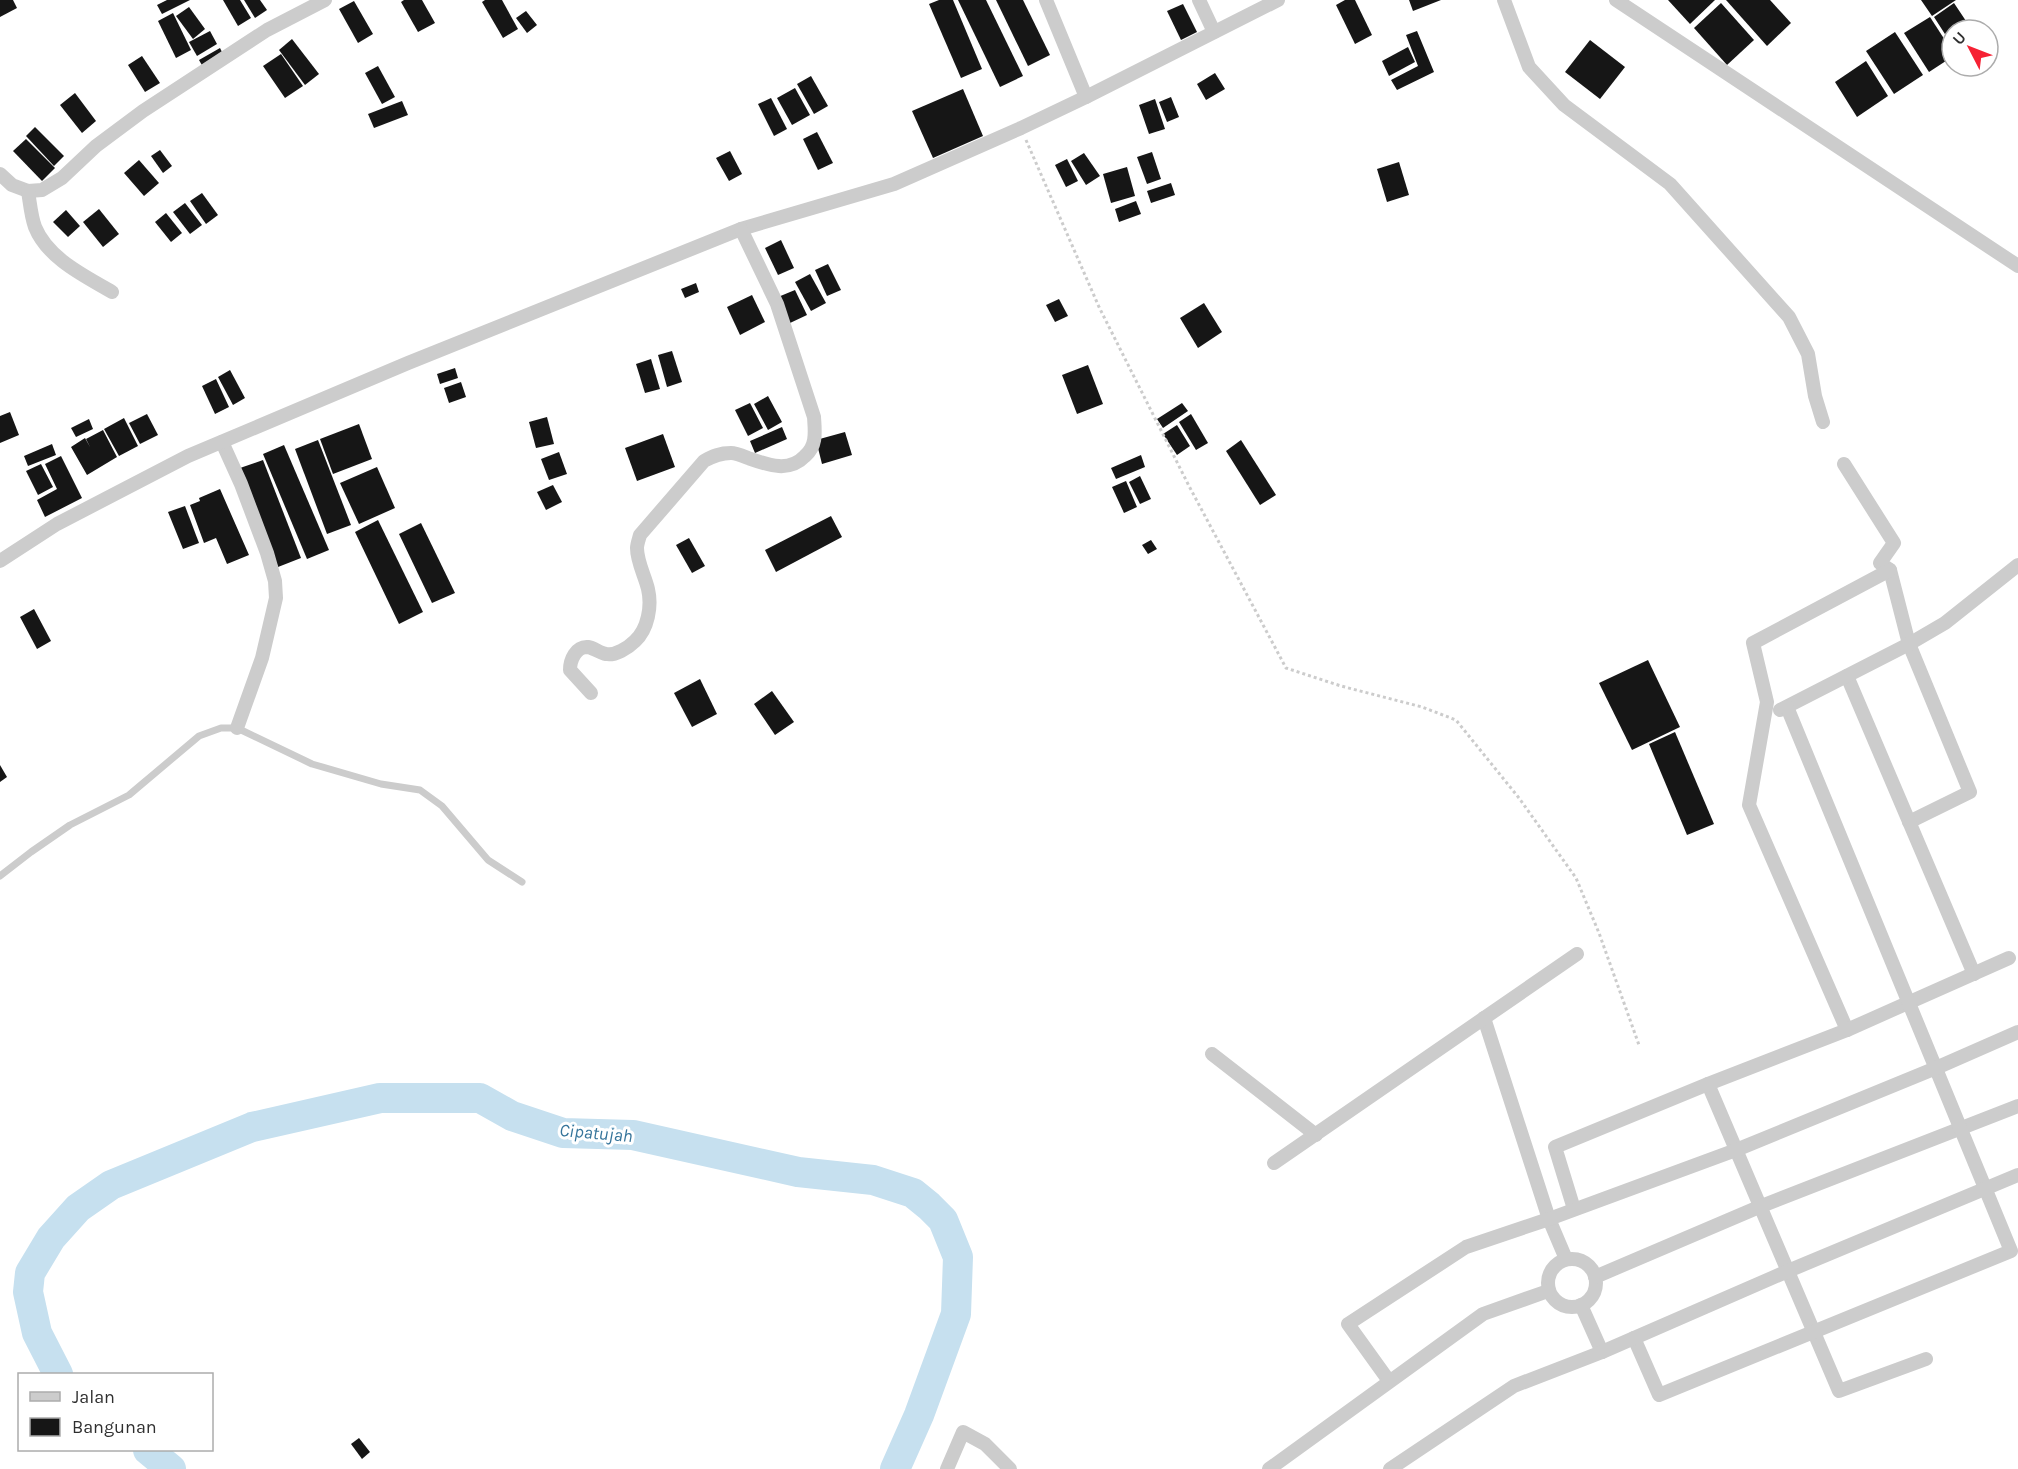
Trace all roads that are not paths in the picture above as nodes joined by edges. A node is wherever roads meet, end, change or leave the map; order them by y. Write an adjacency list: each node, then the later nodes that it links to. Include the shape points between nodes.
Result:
1 (325, 0): 10 (street, via 267,30 143,111 62,178 42,190)
2 (1046, 0): 8 (street)
3 (1199, 0): 7 (street)
4 (1278, 0): 7 (street)
5 (1504, 0): 14 (street, via 1529,67 1564,105 1670,184 1789,317 1808,354)
6 (1616, 0): 12 (street)
7 (1214, 32): 8 (street)
8 (1086, 98): 11 (street, via 894,184)
9 (0, 174): 10 (street, via 12,185)
10 (28, 191): 13 (street, via 35,227 45,245 69,266)
11 (741, 229): 15 (street); 22 (street, via 777,304 814,417 816,435 811,451 797,464 782,467 733,452 715,454 699,466 640,535 639,560 649,591 643,630 635,641 615,654 588,647 572,657 570,670)
12 (2018, 266)
13 (112, 292)
14 (1823, 422)
15 (222, 442): 17 (street, via 57,524); 25 (street, via 267,553 276,598 262,658)
16 (1844, 464): 19 (street, via 1894,543 1880,563)
17 (0, 561)
18 (2018, 565): 20 (street, via 1946,623)
19 (1890, 570): 20 (street); 24 (street, via 1753,643)
20 (1909, 644): 21 (street); 26 (street, via 1970,792)
21 (1847, 676): 23 (street); 26 (street)
22 (591, 693)
23 (1787, 707): 24 (street); 32 (street)
24 (1767, 715): 34 (street, via 1749,805)
25 (237, 728): 27 (lane, via 221,728 199,736 129,795 70,825); 28 (lane, via 312,764 381,784 420,790 442,806 488,860)
26 (1909, 822): 31 (street)
27 (0, 876)
28 (522, 882)
29 (1577, 954): 33 (street)
30 (2009, 958): 31 (street)
31 (1974, 974): 32 (street)
32 (1909, 1002): 34 (street); 37 (street)
33 (1484, 1017): 41 (street); 48 (street)
34 (1847, 1030): 38 (street)
35 (2018, 1032): 37 (street)
36 (1212, 1054): 41 (street)
37 (1936, 1068): 40 (street); 42 (street)
38 (1708, 1084): 42 (street); 47 (street, via 1556,1147)
39 (2018, 1106): 40 (street)
40 (1961, 1129): 45 (street); 46 (street)
41 (1316, 1134): 43 (street)
42 (1736, 1150): 46 (street); 47 (street)
43 (1274, 1163)
44 (2018, 1175): 45 (street)
45 (1985, 1188): 50 (street); 54 (street, via 2011,1251)
46 (1759, 1207): 50 (street); 51 (street)
47 (1575, 1209): 48 (street)
48 (1549, 1219): 49 (street); 58 (street, via 1466,1246 1348,1324)
49 (1566, 1259): 51 (street, via 1581,1260); 52 (street, via 1549,1274)
50 (1788, 1271): 54 (street); 55 (street)
51 (1595, 1277): 53 (street, via 1594,1292)
52 (1548, 1291): 53 (street, via 1562,1306); 58 (street, via 1483,1314)
53 (1581, 1305): 56 (street)
54 (1814, 1332): 55 (street, via 1659,1395); 57 (street, via 1839,1391)
55 (1634, 1338): 56 (street)
56 (1602, 1352): 62 (street, via 1515,1386)
57 (1926, 1359)
58 (1389, 1381): 61 (street)
59 (947, 1469): 60 (street, via 963,1432 986,1444)
60 (1010, 1469)
61 (1269, 1469)
62 (1390, 1469)

